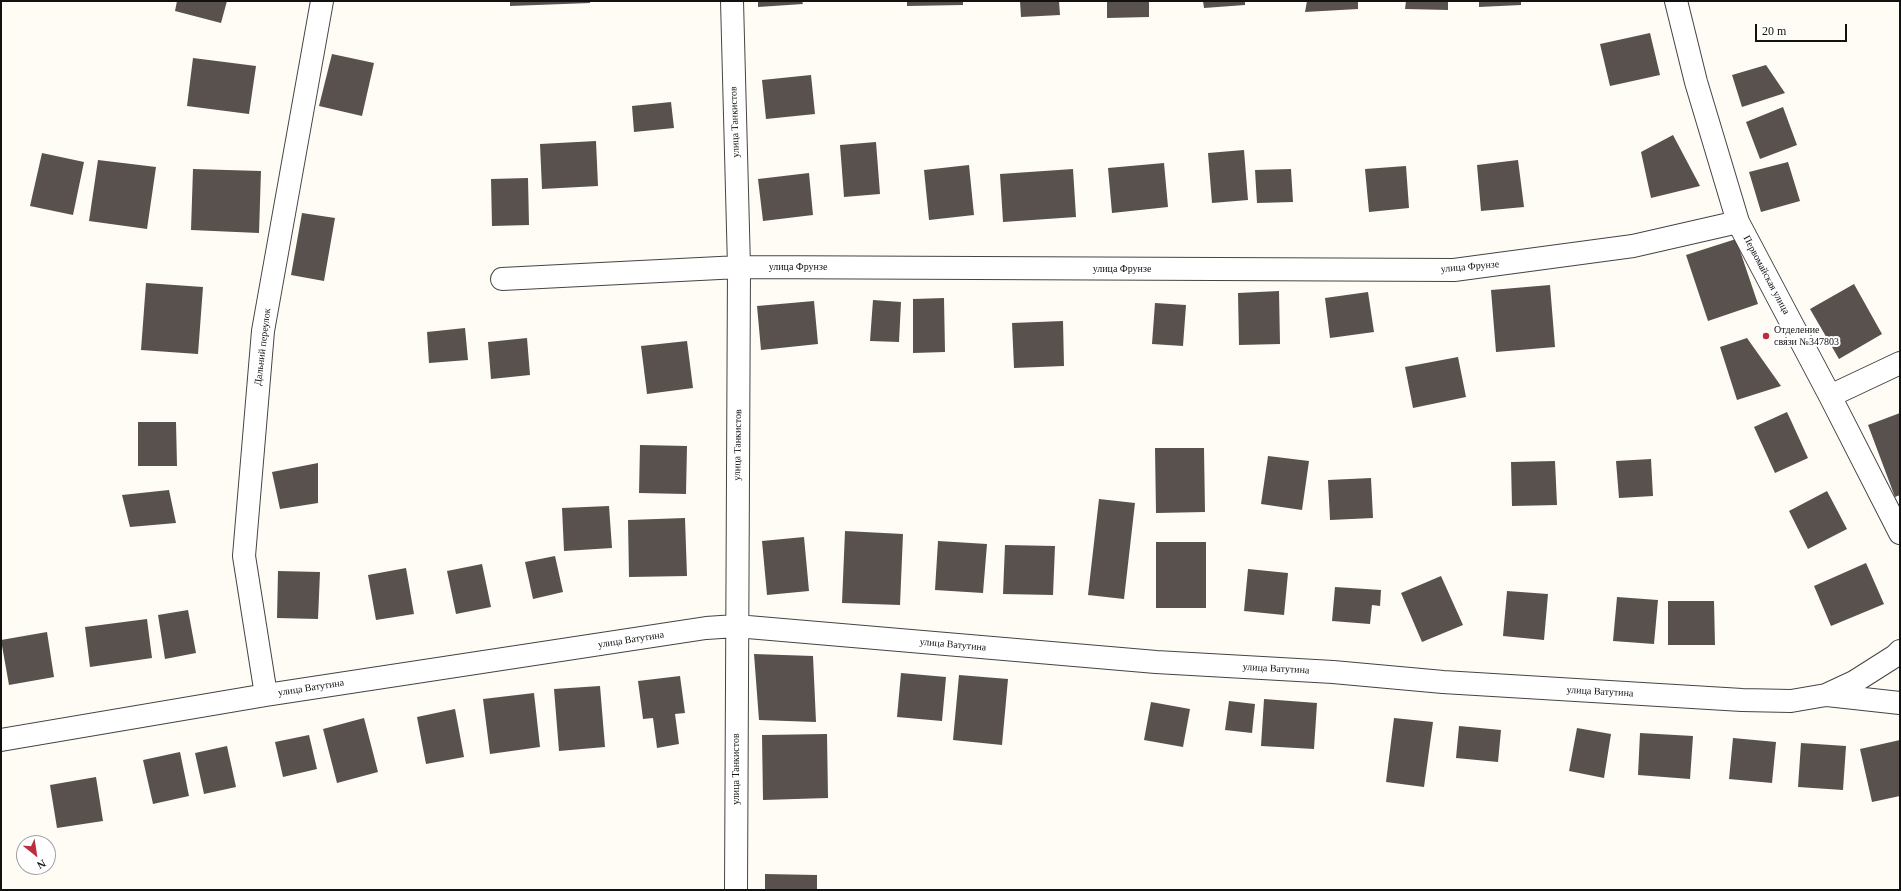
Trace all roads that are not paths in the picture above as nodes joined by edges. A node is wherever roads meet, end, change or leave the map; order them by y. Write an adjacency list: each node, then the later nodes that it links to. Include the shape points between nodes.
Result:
1 (322, 1): 12 (street, Дальний переулок, via 263,331 244,556)
2 (732, 1): 5 (street, улица Танкистов)
3 (1676, 1): 4 (street, Первомайская улица, via 1696,82)
4 (1738, 222): 5 (street, улица Фрунзе, via 1633,246 1454,270); 8 (street, Первомайская улица)
5 (739, 267): 6 (street, улица Фрунзе); 10 (street, улица Танкистов)
6 (502, 279)
7 (1900, 363): 8 (street)
8 (1830, 396): 9 (street, Первомайская улица)
9 (1900, 533)
10 (736, 626): 12 (street, улица Ватутина, via 706,628); 13 (street, улица Ватутина, via 1148,662 1332,672 1443,682 1742,700 1791,701); 16 (street, улица Танкистов)
11 (1900, 651): 13 (street, улица Ватутина, via 1854,682)
12 (266, 695): 15 (street, улица Ватутина)
13 (1826, 695): 14 (street)
14 (1900, 703)
15 (1, 740)
16 (736, 890)

